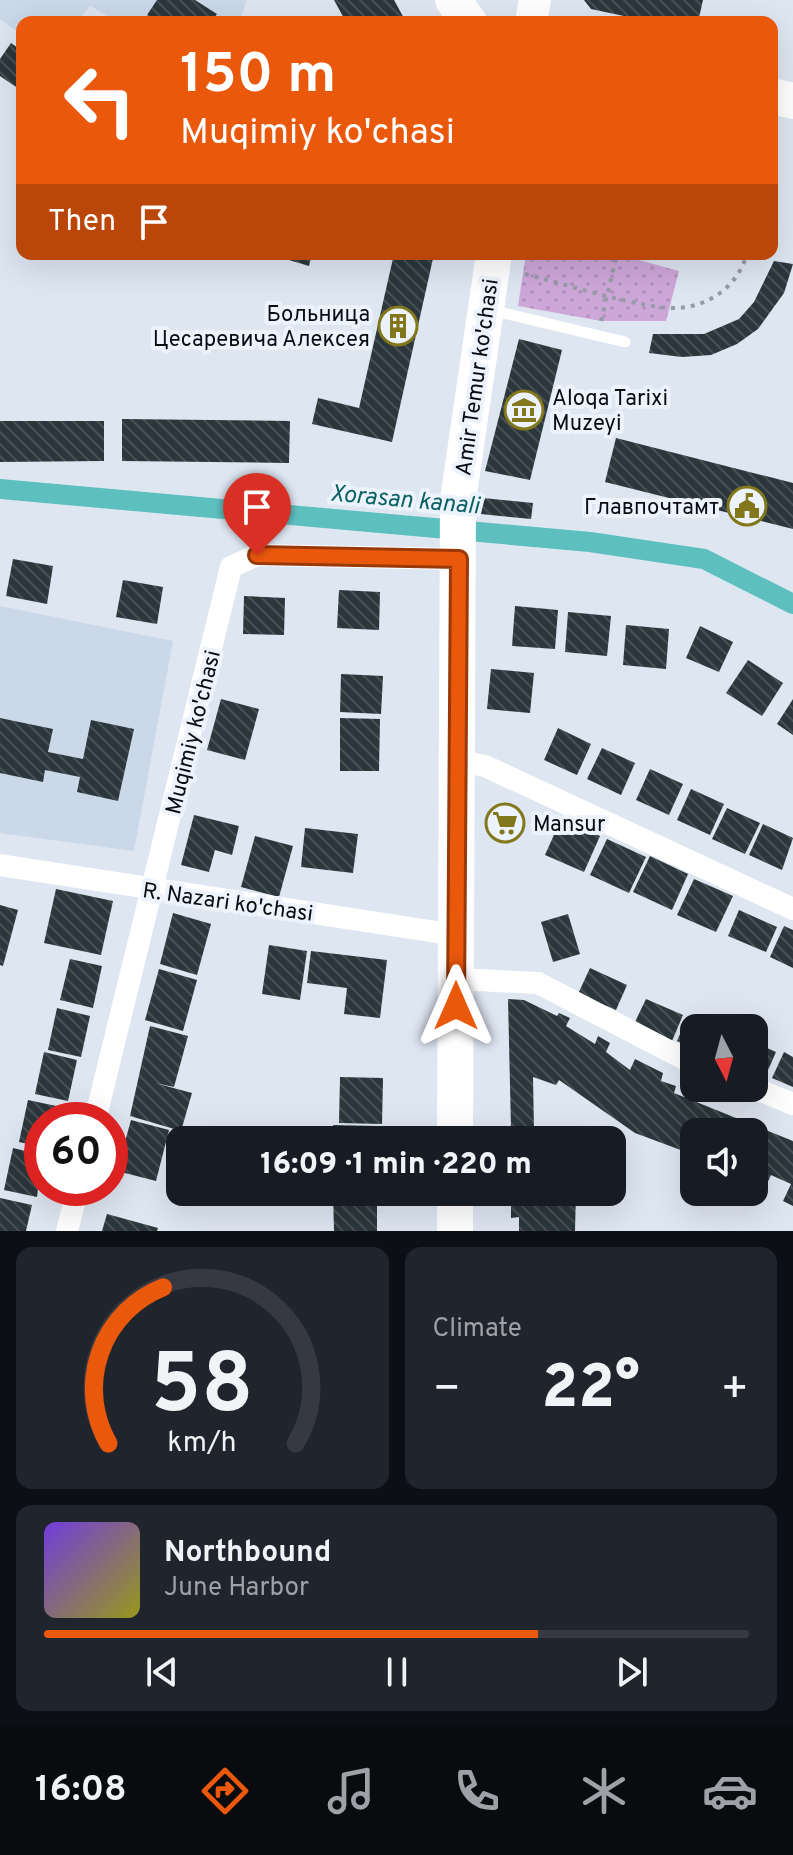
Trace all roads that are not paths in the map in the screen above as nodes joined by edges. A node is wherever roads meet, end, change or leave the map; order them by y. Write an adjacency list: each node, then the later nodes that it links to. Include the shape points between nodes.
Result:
1 (493, 260): 2 (main road, Amir Temur ko'chasi)
2 (486, 309): 3 (lane); 4 (main road, Amir Temur ko'chasi, via 458,500)
3 (625, 342)
4 (459, 559): 5 (main road); 7 (street, Muqimiy ko'chasi, via 257,555 231,567)
5 (455, 760): 8 (street, via 485,766); 9 (main road)
6 (0, 865): 7 (street, R. Nazari ko'chasi)
7 (153, 891): 9 (street, R. Nazari ko'chasi); 13 (street, Muqimiy ko'chasi)
8 (793, 909)
9 (456, 935): 10 (main road)
10 (456, 979): 11 (street, via 538,983); 15 (main road)
11 (680, 1057)
12 (768, 1094): 14 (street)
13 (100, 1102)
14 (793, 1104)
15 (455, 1126)
16 (73, 1206): 18 (street)
17 (455, 1206): 19 (main road)
18 (67, 1231)
19 (455, 1231)

